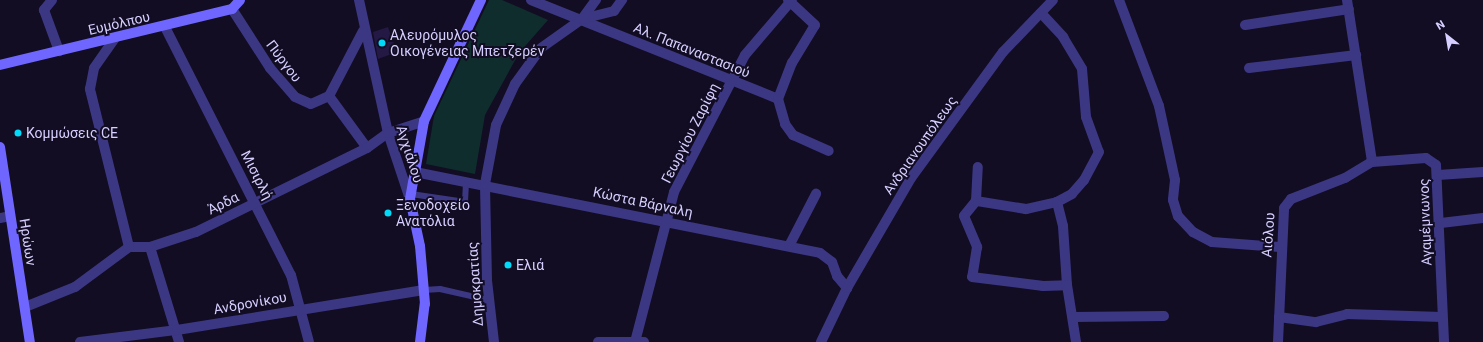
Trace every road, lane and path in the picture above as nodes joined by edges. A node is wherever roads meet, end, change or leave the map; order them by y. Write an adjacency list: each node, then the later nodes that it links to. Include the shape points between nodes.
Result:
1 (52, 0): 19 (street, via 44,10)
2 (240, 0): 12 (street)
3 (359, 0): 17 (street, Αγχιάλου)
4 (480, 0): 26 (street)
5 (532, 0): 14 (street, Αλ. Παπαναστασιού)
6 (596, 0): 14 (street, Δημοκρατίας)
7 (622, 0): 14 (street, Δημοκρατίας, via 614,11)
8 (1053, 0): 13 (street, Ανδριανουπόλεως)
9 (1119, 0): 50 (street, via 1159,106 1175,180 1173,200 1178,216 1193,232 1212,242)
10 (790, 1): 23 (street, Γεωργίου Ζαρίφη, via 751,46); 25 (street, via 814,22 810,36 792,63)
11 (1348, 5): 15 (street); 20 (street)
12 (232, 9): 16 (street, Ευμόλπου); 24 (street, Πύργου, via 270,68 295,97 311,104)
13 (1041, 13): 41 (street, via 1063,37 1082,69 1086,117 1099,152 1084,180 1072,194); 52 (street, Ανδριανουπόλεως, via 1003,52 911,178)
14 (582, 19): 23 (street, Αλ. Παπαναστασιού); 37 (street, Δημοκρατίας, via 541,48 515,84 496,125)
15 (1245, 25)
16 (165, 27): 18 (street, Ευμόλπου); 42 (street, Μισιρλή)
17 (363, 31): 24 (street); 27 (street, Αγχιάλου)
18 (114, 39): 19 (street, Ευμόλπου); 48 (street, via 94,68 90,90)
19 (59, 51): 21 (street, Ευμόλπου)
20 (1356, 55): 22 (street); 31 (street)
21 (0, 66)
22 (1249, 68)
23 (732, 82): 25 (street, Αλ. Παπαναστασιού); 45 (street, Γεωργίου Ζαρίφη, via 688,162)
24 (329, 96): 29 (street)
25 (778, 99): 30 (street, via 785,124 793,135)
26 (424, 121): 27 (street, Άρδα); 33 (street)
27 (388, 133): 29 (street, Άρδα); 39 (street, Αγχιάλου)
28 (0, 147): 43 (street, Ηρώων)
29 (367, 148): 42 (street, Άρδα)
30 (829, 151)
31 (1372, 162): 35 (street, Αγαμέμνωνος, via 1429,158); 50 (street, Αιόλου, via 1345,178 1291,199 1282,215)
32 (978, 166): 40 (street)
33 (415, 172): 36 (street, Κώστα Βάρναλη); 39 (street)
34 (1483, 172): 35 (street)
35 (1438, 175): 46 (street, Αγαμέμνωνος)
36 (466, 181): 37 (street, Κώστα Βάρναλη); 39 (lane, via 465,202)
37 (485, 184): 45 (street, Κώστα Βάρναλη); 54 (street, Δημοκρατίας)
38 (816, 194): 47 (street)
39 (410, 197): 53 (street, Αγχιάλου)
40 (976, 201): 41 (street, via 1026,209); 51 (street, via 964,216 977,247 972,277 1043,286)
41 (1057, 202): 51 (street, via 1064,226)
42 (255, 203): 49 (street, Άρδα, via 196,232); 56 (street, Μισιρλή, via 291,275)
43 (5, 217): 55 (street, Ηρώων)
44 (1483, 218): 46 (street)
45 (666, 221): 47 (street, Κώστα Βάρναλη); 62 (street, Γεωργίου Ζαρίφη)
46 (1441, 223): 60 (street, Αγαμέμνωνος)
47 (789, 246): 52 (street, Κώστα Βάρναλη, via 826,256)
48 (129, 247): 49 (street, Άρδα); 55 (street, via 75,286)
49 (150, 247): 61 (street)
50 (1280, 247): 59 (street, Αιόλου)
51 (1067, 284): 58 (street)
52 (848, 288): 70 (street, Ανδριανουπόλεως)
53 (424, 290): 54 (lane, via 440,289); 56 (street, Ανδρονίκου); 67 (street, Αγχιάλου)
54 (488, 300): 68 (street, Δημοκρατίας)
55 (24, 308): 63 (street, Ηρώων)
56 (302, 308): 61 (street, Ανδρονίκου); 66 (street, Μισιρλή)
57 (1164, 316): 58 (street)
58 (1072, 317): 71 (street)
59 (1279, 317): 60 (street, via 1316,322 1347,314); 72 (street, Αιόλου)
60 (1442, 317): 73 (street, Αγαμέμνωνος)
61 (177, 330): 64 (street, Ανδρονίκου); 65 (street)
62 (638, 341): 69 (street)
63 (30, 342)
64 (80, 342)
65 (179, 342)
66 (309, 342)
67 (420, 342)
68 (494, 342)
69 (598, 342)
70 (821, 342)
71 (1076, 342)
72 (1278, 342)
73 (1444, 342)

